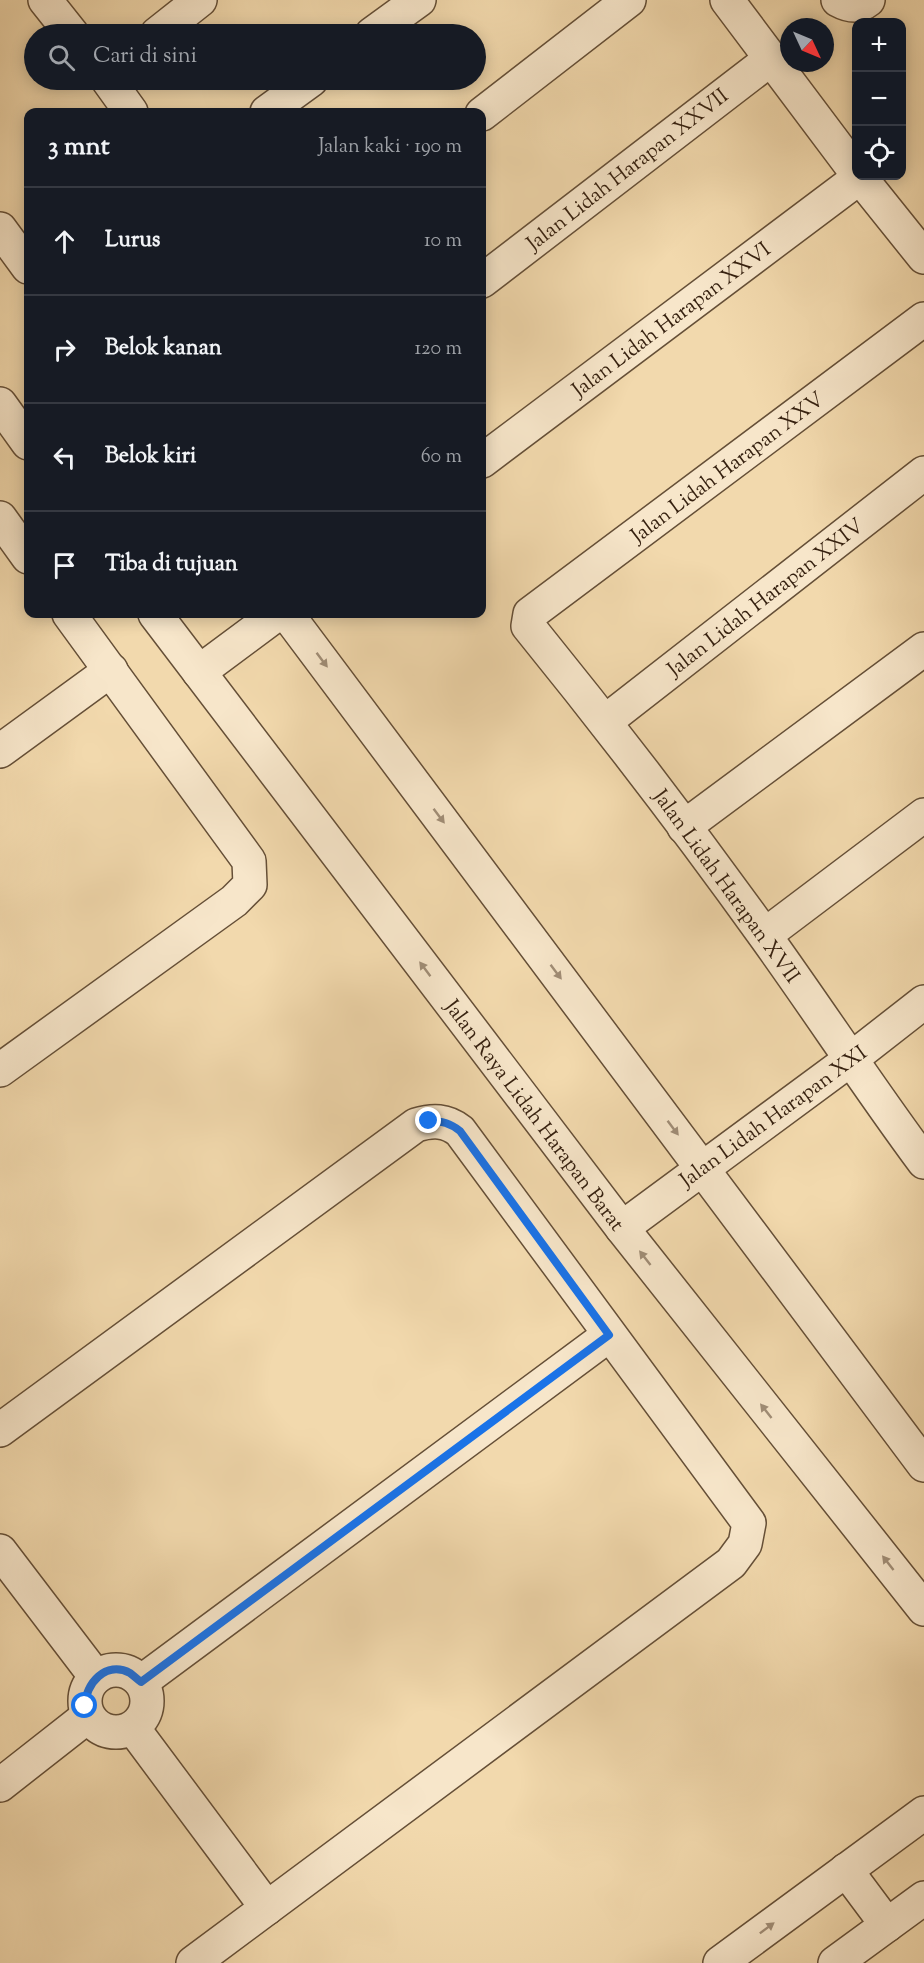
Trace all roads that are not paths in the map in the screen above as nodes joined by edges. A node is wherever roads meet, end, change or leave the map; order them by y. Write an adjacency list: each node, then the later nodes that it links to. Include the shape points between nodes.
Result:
1 (45, 0): 8 (street)
2 (200, 0): 9 (street)
3 (419, 0): 10 (street)
4 (629, 0): 16 (street)
5 (728, 0): 11 (street)
6 (838, 0): 7 (street, via 849,6)
7 (868, 0)
8 (64, 24)
9 (170, 24)
10 (386, 24)
11 (772, 58): 17 (street); 23 (street, Jalan Lidah Harapan XXVII)
12 (116, 90): 14 (street)
13 (297, 90): 15 (street)
14 (129, 108)
15 (272, 108)
16 (486, 111)
17 (852, 166)
18 (852, 180): 27 (street, Jalan Lidah Harapan XXVI)
19 (863, 180): 21 (street)
20 (0, 229): 22 (street)
21 (924, 257)
22 (24, 262)
23 (486, 278)
24 (924, 319): 31 (street, Jalan Lidah Harapan XXV)
25 (0, 404): 26 (street)
26 (24, 437)
27 (486, 458)
28 (924, 473): 39 (street, Jalan Lidah Harapan XXIV)
29 (0, 518): 30 (street)
30 (24, 551)
31 (530, 614): 39 (street, Jalan Lidah Harapan XVII, via 528,626)
32 (72, 618): 37 (street)
33 (158, 618): 38 (street, Jalan Raya Lidah Harapan Barat)
34 (272, 618): 38 (street)
35 (290, 618): 48 (street, one-way to 48)
36 (924, 650): 42 (street)
37 (111, 670): 40 (street); 46 (street, via 249,861 250,885 234,901)
38 (198, 672): 49 (street, Jalan Raya Lidah Harapan Barat, one-way to 38)
39 (606, 721): 42 (street, Jalan Lidah Harapan XVII)
40 (0, 751)
41 (924, 815): 43 (street)
42 (684, 827): 43 (street, Jalan Lidah Harapan XVII)
43 (765, 935): 45 (street, Jalan Lidah Harapan XVII)
44 (924, 1002): 45 (street, Jalan Lidah Harapan XXI)
45 (851, 1059): 47 (street, Jalan Lidah Harapan XVII); 48 (street, Jalan Lidah Harapan XXI)
46 (0, 1070)
47 (924, 1162)
48 (702, 1168): 49 (street, Jalan Lidah Harapan XXI); 52 (street)
49 (622, 1228): 54 (street, Jalan Raya Lidah Harapan Barat, one-way to 49)
50 (609, 1335): 51 (street, via 460,1131 452,1124 429,1121 416,1125); 56 (street); 63 (street, via 749,1523 745,1544 731,1563)
51 (0, 1430)
52 (924, 1465)
53 (0, 1551): 55 (street)
54 (924, 1609)
55 (96, 1677): 56 (street, via 112,1670 128,1672); 57 (street, via 85,1695)
56 (141, 1682): 58 (street, via 147,1698 144,1715)
57 (88, 1716): 58 (street, via 108,1732); 59 (street)
58 (133, 1728): 63 (street)
59 (0, 1785)
60 (924, 1813): 61 (street)
61 (846, 1870): 64 (street); 66 (street, one-way to 61)
62 (924, 1898): 64 (street)
63 (267, 1908): 65 (street)
64 (886, 1925): 67 (street)
65 (193, 1963)
66 (720, 1963)
67 (835, 1963)

